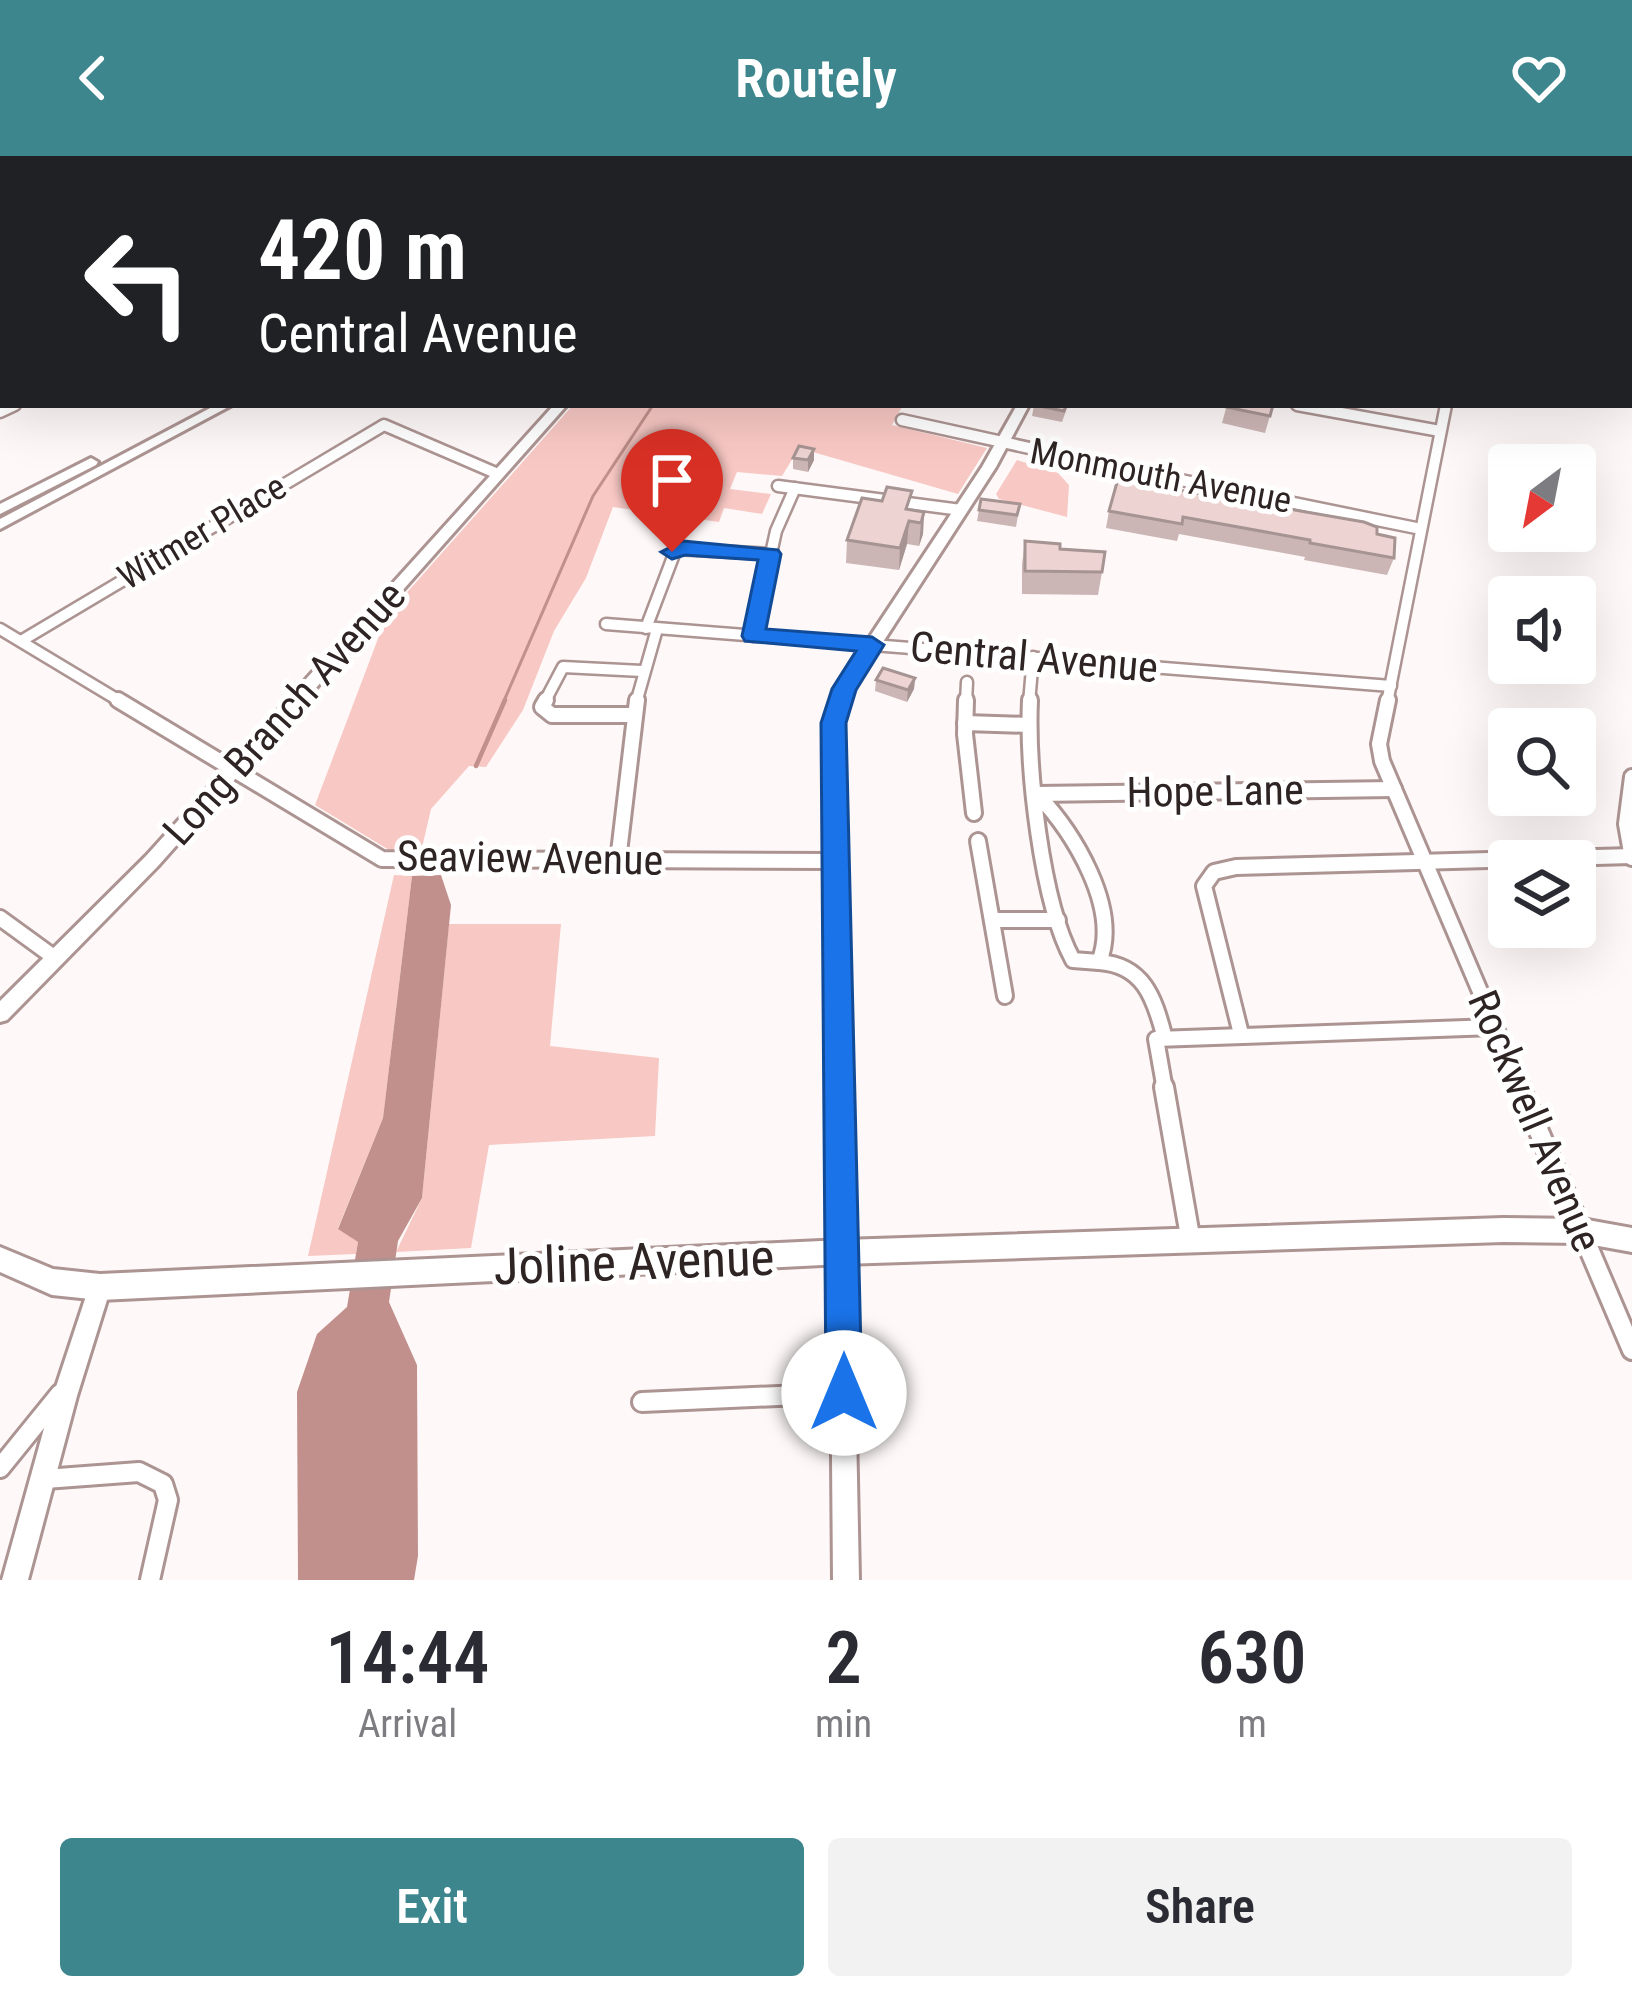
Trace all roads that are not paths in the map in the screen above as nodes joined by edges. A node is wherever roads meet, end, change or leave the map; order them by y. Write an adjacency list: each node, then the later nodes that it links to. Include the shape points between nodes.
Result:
1 (196, 408): 13 (street)
2 (220, 408): 15 (street)
3 (558, 408): 10 (street, Long Branch Avenue)
4 (1021, 408): 9 (street)
5 (1314, 408): 8 (street)
6 (1445, 408): 8 (street, Rockwell Avenue)
7 (902, 420): 9 (street, Monmouth Avenue)
8 (1440, 431): 16 (street, Rockwell Avenue)
9 (1003, 444): 14 (street); 16 (street, Monmouth Avenue)
10 (498, 474): 22 (street, Witmer Place, via 384,425); 31 (street, Long Branch Avenue)
11 (778, 486): 12 (street)
12 (795, 488): 14 (street); 17 (street)
13 (2, 507)
14 (961, 510): 23 (street)
15 (0, 525)
16 (1421, 529): 27 (street, Rockwell Avenue)
17 (770, 554): 19 (street, via 676,549); 21 (street)
18 (606, 624): 19 (street, Central Avenue)
19 (652, 629): 21 (street, Central Avenue); 25 (street)
20 (1, 630): 22 (street, Seaview Avenue)
21 (753, 636): 23 (street, Central Avenue)
22 (21, 641): 31 (street, Seaview Avenue)
23 (872, 645): 24 (street, Central Avenue); 39 (street, via 834,716)
24 (1033, 657): 27 (street, Central Avenue); 30 (street)
25 (642, 671): 28 (street); 28 (street, via 563,667 542,707 552,715)
26 (967, 682): 29 (street)
27 (1391, 686): 33 (street, Rockwell Avenue, via 1379,744)
28 (635, 715): 38 (street)
29 (965, 723): 30 (street); 35 (street)
30 (1029, 724): 34 (street)
31 (233, 770): 38 (street, Seaview Avenue, via 382,859); 44 (street, Long Branch Avenue)
32 (1632, 777): 37 (street)
33 (1394, 789): 34 (street, Hope Lane); 40 (street, Rockwell Avenue)
34 (1037, 794): 43 (street); 45 (street, via 1087,854 1105,945)
35 (974, 813)
36 (978, 841): 42 (street)
37 (1632, 856): 40 (street)
38 (618, 861): 39 (street, Seaview Avenue)
39 (834, 861): 54 (street)
40 (1424, 861): 48 (street, Rockwell Avenue); 49 (street, via 1236,868 1207,878)
41 (0, 918): 44 (street)
42 (992, 920): 43 (street); 46 (street)
43 (1058, 920): 45 (street, via 1065,952)
44 (55, 958): 47 (street, Long Branch Avenue)
45 (1099, 962): 50 (street, via 1142,976)
46 (1005, 996)
47 (0, 1014)
48 (1494, 1027): 49 (street); 51 (street, Rockwell Avenue)
49 (1241, 1034): 50 (street)
50 (1164, 1035): 53 (street, via 1155,1046)
51 (1582, 1231): 52 (main road, Joline Avenue); 53 (main road, Joline Avenue); 57 (street, Rockwell Avenue)
52 (1632, 1240)
53 (1191, 1242): 54 (main road, Joline Avenue)
54 (843, 1252): 56 (main road, Joline Avenue); 59 (street)
55 (0, 1259): 56 (main road, Joline Avenue, via 52,1282)
56 (100, 1287): 58 (street)
57 (1632, 1350)
58 (64, 1390): 61 (street); 62 (street)
59 (844, 1393): 60 (street); 65 (street)
60 (642, 1402)
61 (0, 1468)
62 (45, 1479): 63 (street); 64 (street, via 140,1472 163,1484 169,1500)
63 (15, 1580)
64 (150, 1580)
65 (846, 1580)

